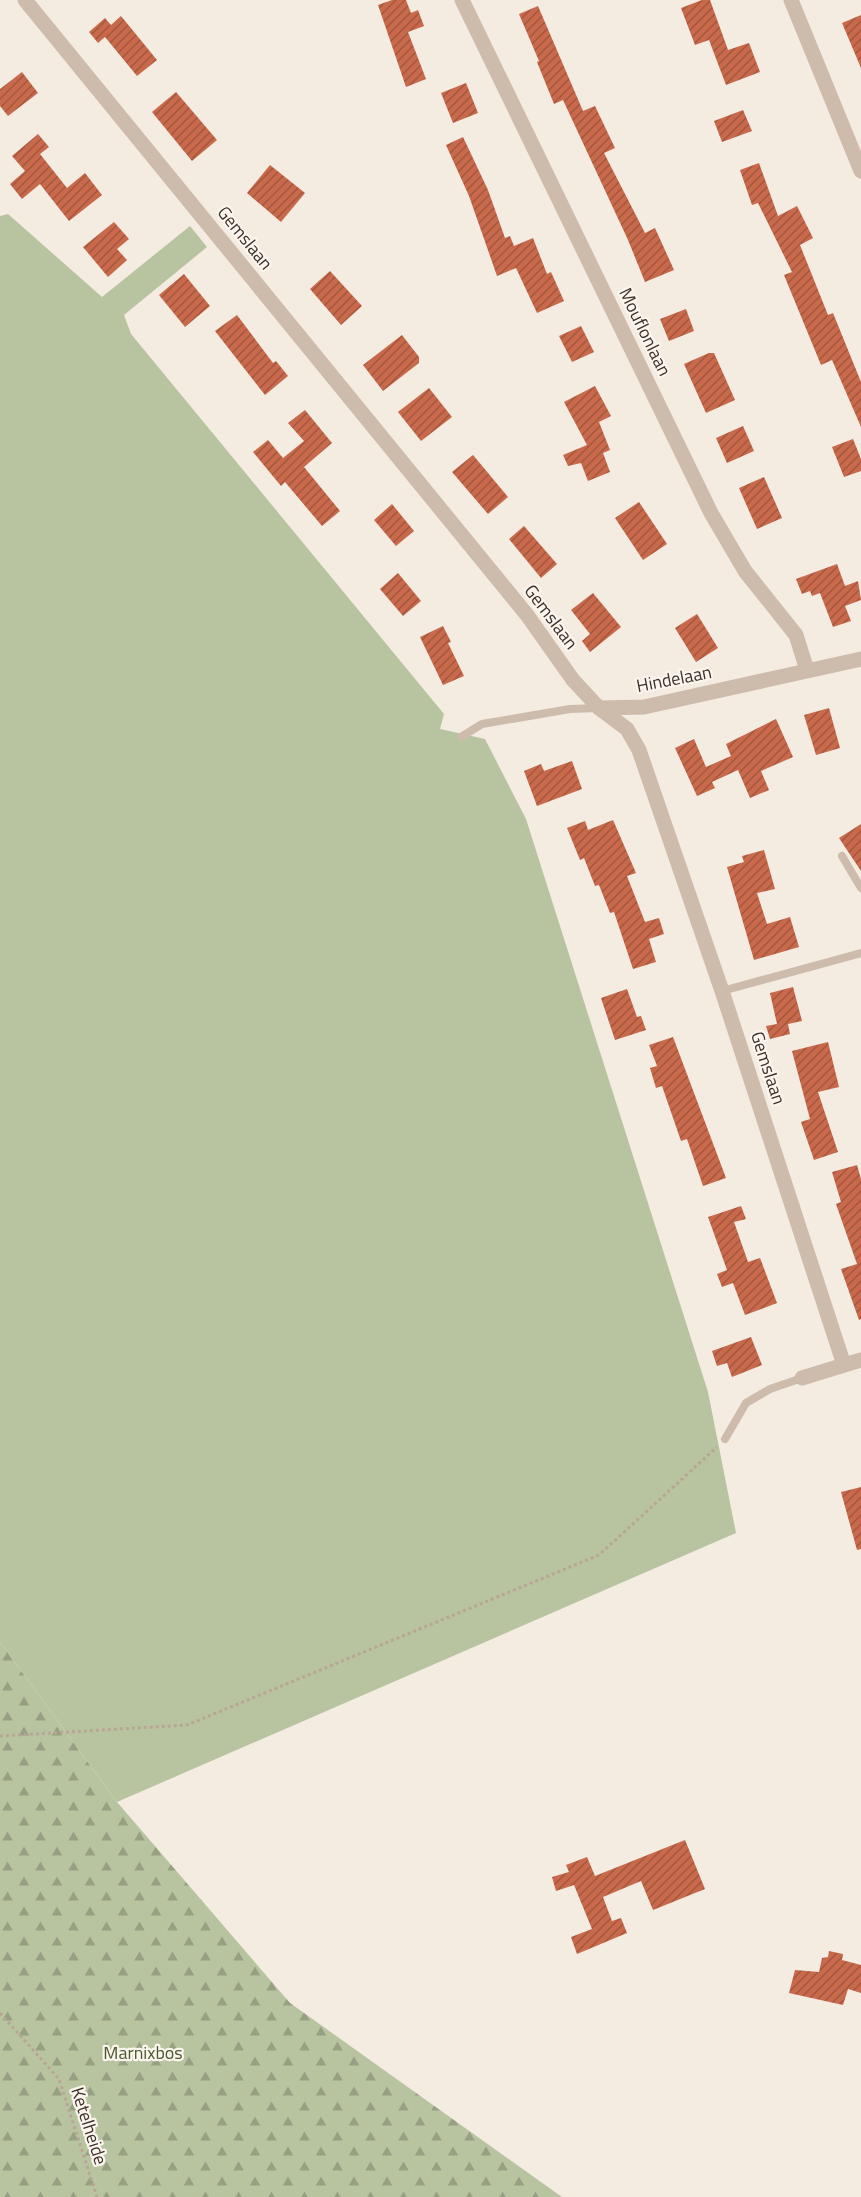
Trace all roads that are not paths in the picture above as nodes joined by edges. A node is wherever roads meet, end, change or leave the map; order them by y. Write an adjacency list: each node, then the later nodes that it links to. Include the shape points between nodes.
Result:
1 (25, 0): 7 (street, Gemslaan)
2 (462, 0): 6 (street, Mouflonlaan, via 711,513 745,571 796,635)
3 (791, 0): 4 (street)
4 (861, 171)
5 (861, 658): 6 (street, Hindelaan)
6 (807, 670): 7 (street, Hindelaan, via 644,707)
7 (599, 708): 8 (lane, Hindelaan, via 482,724); 12 (street, Gemslaan, via 627,729 639,750)
8 (461, 737)
9 (842, 856): 10 (lane)
10 (861, 888)
11 (861, 953): 12 (lane)
12 (722, 991): 14 (street, Gemslaan)
13 (861, 1360): 14 (street)
14 (844, 1365): 15 (street)
15 (802, 1378): 16 (lane, via 770,1389 746,1403)
16 (725, 1439)

